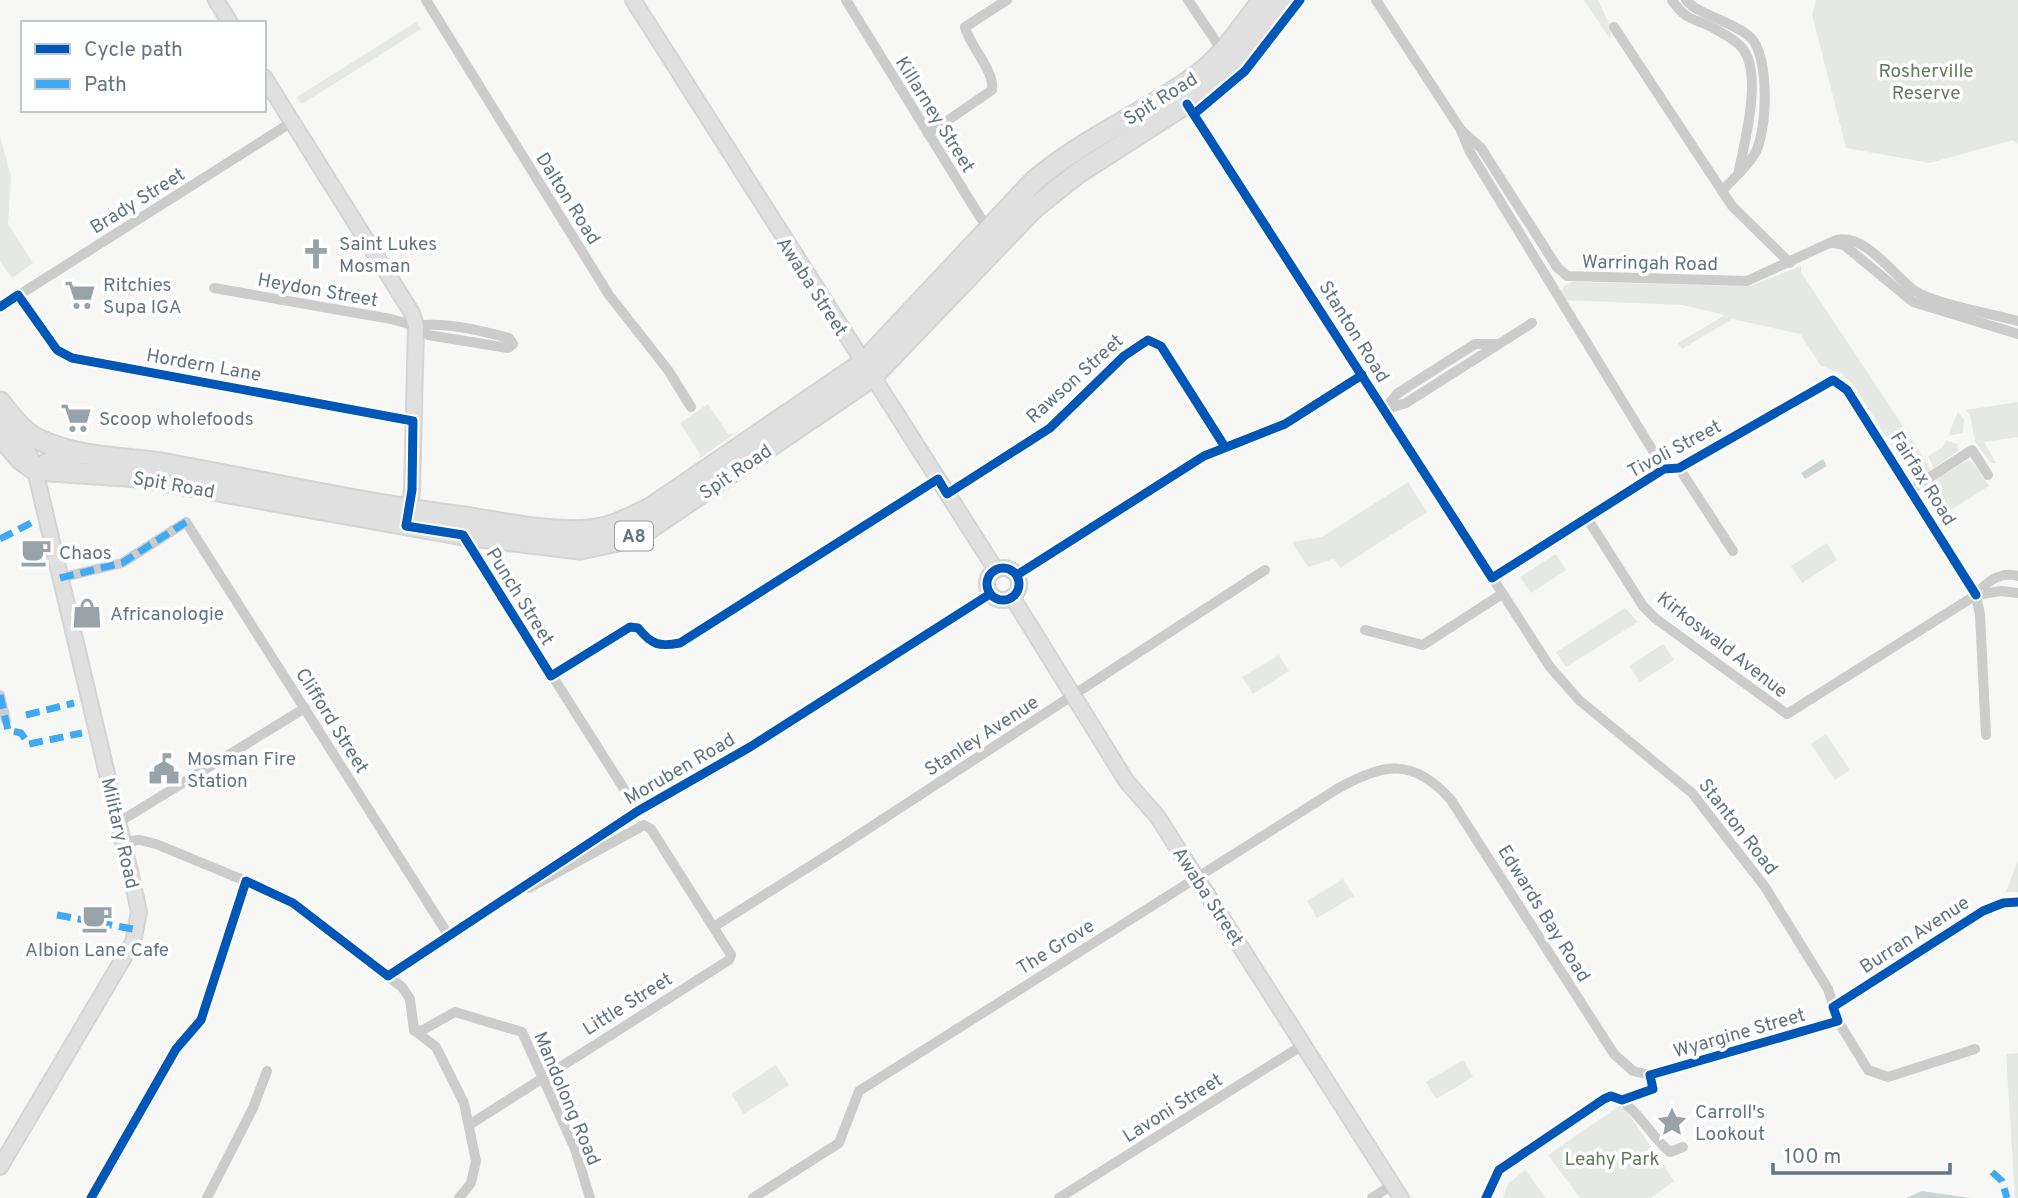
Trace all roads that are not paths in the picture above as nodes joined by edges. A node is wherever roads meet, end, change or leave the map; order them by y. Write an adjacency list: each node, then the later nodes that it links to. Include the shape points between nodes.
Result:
1 (216, 0): 12 (street)
2 (426, 0): 36 (street, Dalton Road, via 609,295)
3 (633, 0): 32 (street, Awaba Street)
4 (846, 0): 19 (street, Killarney Street)
5 (1007, 0): 19 (street, via 965,27 993,81 992,90)
6 (1188, 0): 14 (street)
7 (1263, 0): 14 (highway, Spit Road / A8)
8 (1284, 0): 16 (highway, Spit Road / A8, via 1240,57)
9 (1376, 0): 18 (street, Warringah Road)
10 (1672, 0): 20 (street, via 1693,22 1712,27 1741,46 1748,57 1752,107)
11 (1686, 0): 20 (street, via 1752,38 1761,55 1765,108 1756,154)
12 (229, 21)
13 (1614, 27): 21 (street)
14 (1223, 52): 16 (highway, Spit Road / A8)
15 (266, 80): 17 (street)
16 (1182, 96): 22 (highway, Spit Road / A8); 33 (street, Stanton Road)
17 (292, 122): 26 (street, Brady Street); 30 (street)
18 (1461, 130): 24 (street, Warringah Road, via 1481,148 1564,275 1747,281); 44 (street, Warringah Road, via 1469,152)
19 (928, 134): 22 (street, Killarney Street)
20 (1738, 173): 21 (street)
21 (1722, 191): 24 (street)
22 (996, 234): 32 (highway, Spit Road / A8)
23 (1827, 245): 24 (street); 28 (street, via 1854,240 1919,293); 31 (street, via 1844,245 1913,302)
24 (1790, 263)
25 (214, 288): 30 (street, Heydon Street)
26 (18, 295): 27 (street, Brady Street); 39 (street, Hordern Lane, via 57,350 72,358)
27 (0, 307)
28 (2018, 321)
29 (1532, 323): 37 (street, via 1498,344 1475,344 1398,393)
30 (416, 326): 30 (street, Heydon Street, via 497,335 513,344 508,348 428,335); 39 (street)
31 (2018, 334)
32 (867, 370): 48 (street, Awaba Street); 50 (highway, Spit Road / A8, via 661,501 618,523 574,530); 51 (highway, Spit Road / A8, via 647,530 627,539 580,549)
33 (1362, 375): 37 (street, Stanton Road); 41 (street, via 1285,424)
34 (1839, 382): 43 (street, Tivoli Street, via 1826,382); 47 (street, Fairfax Road)
35 (0, 402): 42 (highway, Spit Road / A8, via 19,425 43,442)
36 (691, 407)
37 (1384, 410): 58 (street, Stanton Road)
38 (0, 416): 45 (street, Military Road, via 29,454)
39 (413, 421): 50 (street)
40 (0, 435): 45 (highway)
41 (1225, 447): 48 (street, Rawson Street, via 1161,346 1148,340 1124,356 1050,428); 55 (street)
42 (98, 456): 45 (street, via 55,458); 50 (highway, Spit Road / A8, via 163,464)
43 (1679, 468): 44 (street, Tivoli Street); 52 (street)
44 (1664, 469): 49 (street, Tivoli Street)
45 (35, 470): 50 (highway, Spit Road / A8, via 140,477); 57 (street, Military Road)
46 (1988, 475): 47 (street, via 1972,450)
47 (1910, 490): 62 (street, Fairfax Road)
48 (947, 494): 53 (street, Awaba Street)
49 (1587, 517): 58 (street, Tivoli Street); 62 (street, Kirkoswald Avenue, via 1656,619 1787,714)
50 (408, 518): 51 (highway, Spit Road / A8)
51 (463, 535): 71 (street, Punch Street)
52 (1733, 551)
53 (996, 570): 55 (street, via 1009,569); 60 (street, via 987,582)
54 (1265, 570): 65 (street, Stanley Avenue)
55 (1017, 575): 63 (street, via 1019,585)
56 (2018, 576): 62 (street, Kirkoswald Avenue, via 2003,574)
57 (60, 578): 67 (street, Clifford Street, via 122,563 186,522); 72 (street, Military Road)
58 (1492, 578): 61 (street, Stanton Road)
59 (2018, 593): 62 (street, Kirkoswald Avenue)
60 (990, 594): 63 (street, via 999,600); 71 (street, Moruben Road, via 750,747)
61 (1503, 594): 64 (street, via 1423,645); 80 (street, Stanton Road, via 1567,688 1692,793 1765,887 1828,989)
62 (1976, 595): 69 (street, Fairfax Road)
63 (1012, 597): 65 (street, Awaba Street)
64 (1366, 629)
65 (1073, 694): 74 (street, Awaba Street, via 1127,782 1157,816); 77 (street, Stanley Avenue)
66 (0, 695): 68 (street)
67 (305, 708): 72 (street); 78 (street, Clifford Street)
68 (6, 720)
69 (1986, 735)
70 (1410, 769): 74 (street, The Grove, via 1386,769 1357,778); 86 (street, Edwards Bay Road, via 1429,777 1458,810 1614,1054 1633,1071)
71 (638, 811): 75 (street, Moruben Road)
72 (119, 822): 73 (street, Military Road)
73 (123, 842): 79 (street, via 156,844 282,896); 90 (street, Military Road, via 139,912 134,942)
74 (1197, 877): 83 (street, Awaba Street); 95 (street, The Grove, via 859,1091 839,1143)
75 (504, 900): 77 (street, Moruben Road, via 636,827 650,829); 78 (street, Moruben Road)
76 (2018, 902): 80 (street, Burran Avenue, via 1983,911)
77 (715, 926): 87 (street, Little Street, via 731,955 729,960)
78 (450, 936): 79 (street, Moruben Road)
79 (388, 976): 82 (street, via 408,994)
80 (1833, 1007): 81 (street, Stanton Road)
81 (1838, 1021): 84 (street, Stanton Road, via 1868,1070 1888,1077); 86 (street, Wyargine Street)
82 (414, 1030): 87 (street, Mandolong Road, via 421,1031 455,1012 517,1029); 88 (street, via 436,1047 450,1070)
83 (1303, 1045): 91 (street, Awaba Street); 96 (street, Lavoni Street)
84 (1975, 1049)
85 (267, 1072): 92 (street)
86 (1650, 1075)
87 (543, 1077): 88 (street, Little Street); 94 (street, Mandolong Road, via 575,1149)
88 (469, 1125): 93 (street, via 476,1161 471,1183)
89 (1683, 1147): 99 (street, via 1670,1152 1622,1100 1611,1096 1499,1170)
90 (0, 1167)
91 (1392, 1185): 97 (street); 98 (street, Awaba Street)
92 (208, 1198)
93 (459, 1198)
94 (590, 1198)
95 (753, 1198)
96 (1059, 1198)
97 (1372, 1198)
98 (1401, 1198)
99 (1486, 1198)

